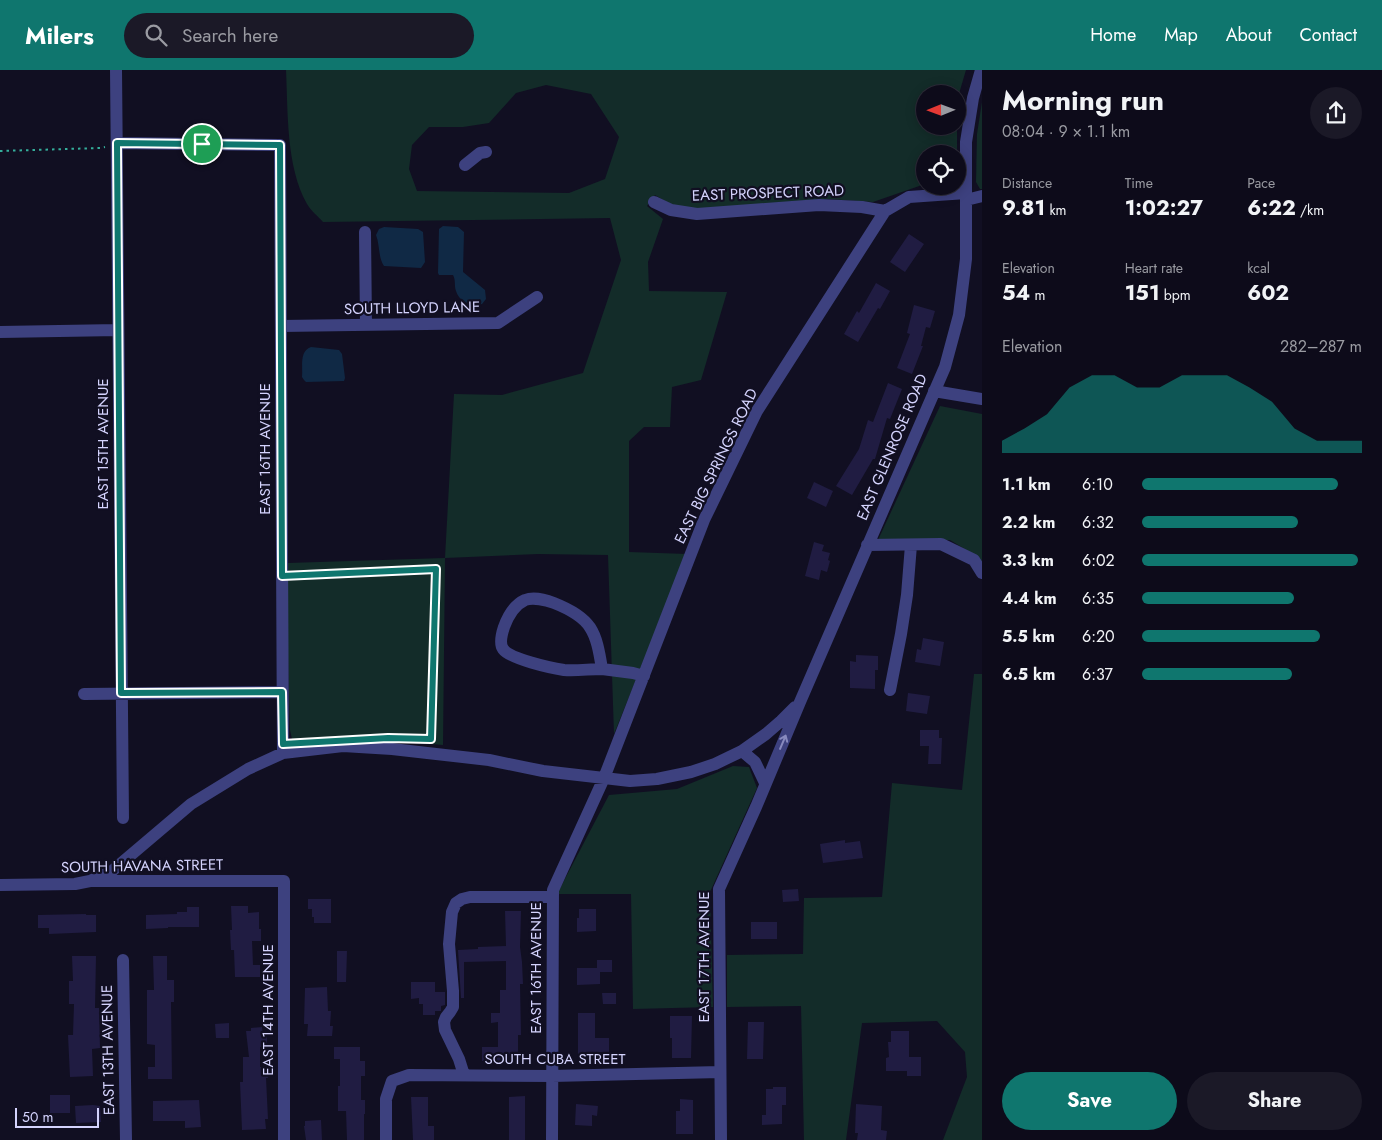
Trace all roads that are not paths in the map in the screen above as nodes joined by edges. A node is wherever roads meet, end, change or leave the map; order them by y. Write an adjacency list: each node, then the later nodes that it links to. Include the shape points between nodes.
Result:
1 (116, 70): 3 (street, EAST 15TH AVENUE)
2 (981, 70): 6 (street, EAST GLENROSE ROAD, via 966,142)
3 (117, 143): 13 (street, EAST 16TH AVENUE, via 280,145); 14 (street, EAST 15TH AVENUE)
4 (486, 152): 5 (street)
5 (464, 165)
6 (966, 196): 7 (street, EAST BIG SPRINGS ROAD); 9 (street, EAST BIG SPRINGS ROAD, via 910,197); 16 (street, EAST GLENROSE ROAD, via 966,259 959,315 945,367)
7 (982, 196)
8 (654, 202): 9 (street, EAST PROSPECT ROAD, via 671,210 697,214 819,205 862,206)
9 (885, 211): 22 (street, EAST BIG SPRINGS ROAD, via 757,411 704,520)
10 (365, 232): 12 (street)
11 (537, 297): 12 (street, SOUTH LLOYD LANE, via 498,323)
12 (366, 325): 13 (street, SOUTH LLOYD LANE)
13 (281, 326): 24 (street, EAST 16TH AVENUE)
14 (118, 330): 15 (street); 25 (street, EAST 15TH AVENUE)
15 (0, 332)
16 (934, 391): 17 (street); 18 (street, EAST GLENROSE ROAD)
17 (982, 399)
18 (867, 545): 19 (street); 27 (street, EAST GLENROSE ROAD)
19 (911, 545): 20 (street, via 941,544 974,560); 23 (street, via 908,596)
20 (982, 572)
21 (602, 669): 21 (street, via 595,636 585,620 567,608 544,600 526,600 513,608 503,628 501,642 504,650 539,665 565,670); 22 (street)
22 (644, 676): 30 (street, EAST BIG SPRINGS ROAD)
23 (890, 690)
24 (282, 692): 25 (street); 29 (street, EAST 16TH AVENUE)
25 (121, 693): 26 (street); 32 (street, EAST 15TH AVENUE)
26 (84, 694)
27 (800, 702): 28 (street, via 781,722); 31 (street, EAST 17TH AVENUE, one-way to 27)
28 (742, 751): 30 (street, via 691,772 657,779 630,781); 31 (street, via 755,762)
29 (283, 753): 30 (street, via 343,746 392,749); 33 (street, via 248,769 191,804 112,871)
30 (604, 778): 36 (street, EAST 16TH AVENUE, via 553,890)
31 (765, 783): 38 (street, EAST 17TH AVENUE, via 718,889)
32 (123, 818)
33 (90, 881): 34 (street, SOUTH HAVANA STREET); 35 (street, SOUTH HAVANA STREET)
34 (284, 881): 42 (street, EAST 14TH AVENUE)
35 (0, 885)
36 (553, 897): 39 (street, via 470,897 456,903 449,944 453,1007 444,1022); 40 (street, EAST 16TH AVENUE)
37 (123, 960): 41 (street, EAST 13TH AVENUE)
38 (720, 1072): 40 (street, SOUTH CUBA STREET); 45 (street, EAST 17TH AVENUE)
39 (464, 1075): 40 (street, SOUTH CUBA STREET); 43 (street, SOUTH CUBA STREET, via 409,1075 392,1081 386,1099)
40 (552, 1076): 44 (street, EAST 16TH AVENUE)
41 (126, 1140)
42 (284, 1140)
43 (386, 1140)
44 (552, 1140)
45 (721, 1140)

